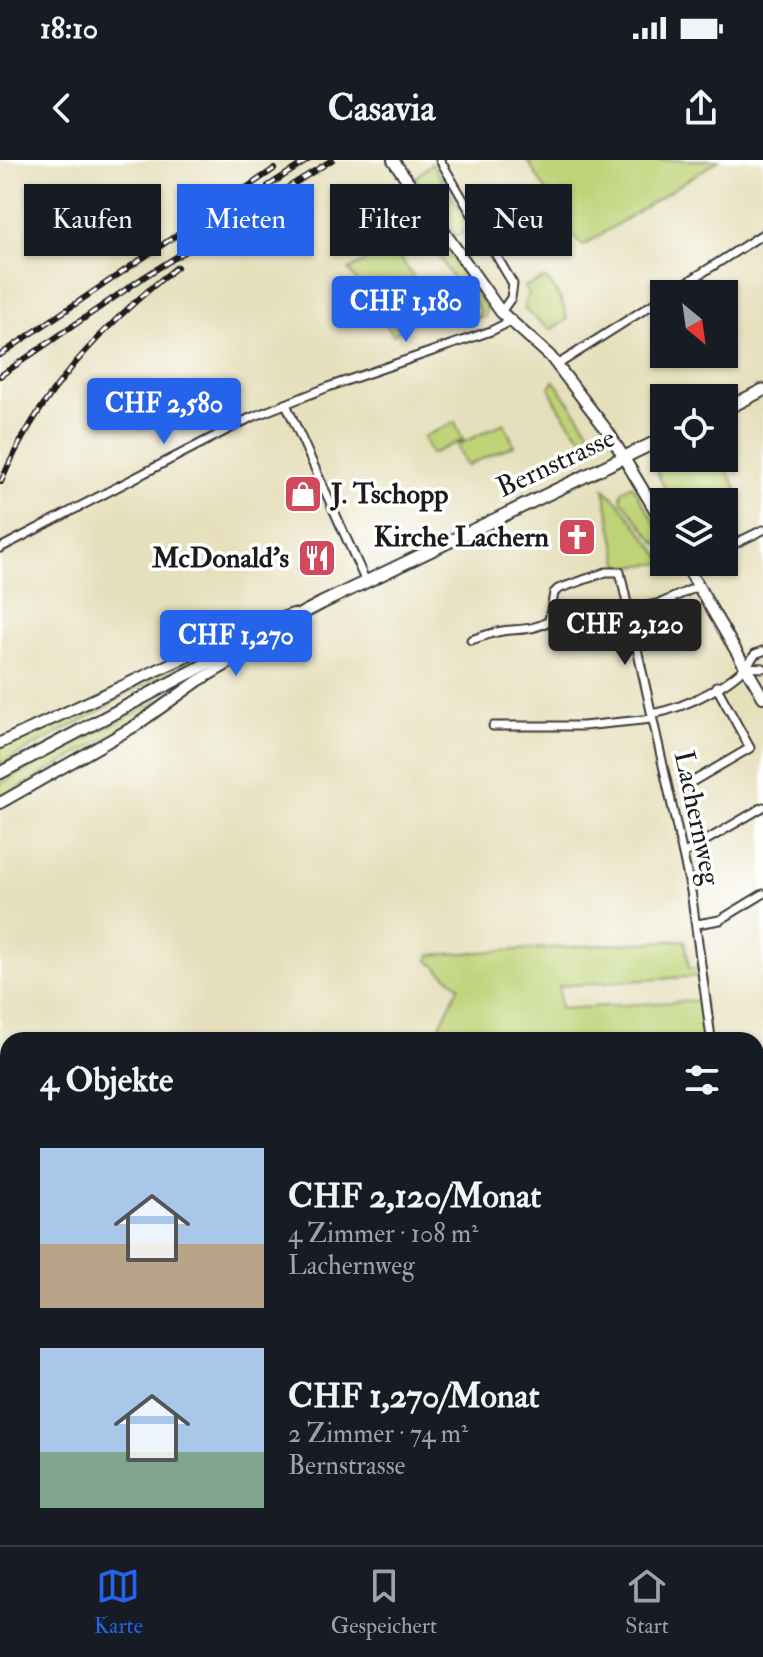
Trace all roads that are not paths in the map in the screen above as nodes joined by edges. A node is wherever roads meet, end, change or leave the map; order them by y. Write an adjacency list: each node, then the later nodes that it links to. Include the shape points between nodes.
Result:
1 (393, 160): 6 (street)
2 (440, 160): 6 (street, via 513,284)
3 (763, 234): 4 (street)
4 (691, 280)
5 (650, 306): 8 (street)
6 (501, 312): 7 (street)
7 (509, 322): 8 (street); 11 (street)
8 (557, 365): 13 (street)
9 (763, 390): 10 (main road)
10 (738, 403)
11 (286, 404): 17 (street); 19 (street)
12 (650, 445): 13 (main road, Bernstrasse)
13 (625, 457): 14 (street); 19 (main road, Bernstrasse)
14 (650, 501)
15 (763, 530): 16 (street)
16 (738, 542)
17 (0, 548)
18 (693, 576): 20 (street)
19 (366, 582): 21 (main road, Bernstrasse)
20 (699, 586): 22 (street); 26 (street)
21 (313, 607): 23 (main road, Bernstrasse); 32 (street, via 212,644)
22 (628, 610): 24 (street, Lachernweg, via 620,572 606,572 558,589 549,621 541,626); 30 (street, Lachernweg)
23 (271, 629): 33 (main road, Bernstrasse); 35 (street, via 260,645 135,726)
24 (471, 640)
25 (763, 651): 26 (street)
26 (747, 667): 27 (street); 28 (street); 29 (street)
27 (763, 668)
28 (716, 686): 30 (street); 34 (street, via 750,748)
29 (763, 697)
30 (652, 716): 31 (street, via 583,726); 37 (street, Lachernweg)
31 (493, 726)
32 (0, 743)
33 (0, 773)
34 (685, 786)
35 (0, 803)
36 (763, 807): 37 (street)
37 (683, 854): 39 (street, Lachernweg)
38 (763, 894): 39 (street, via 720,920)
39 (697, 924): 40 (street, Lachernweg)
40 (710, 1032)

